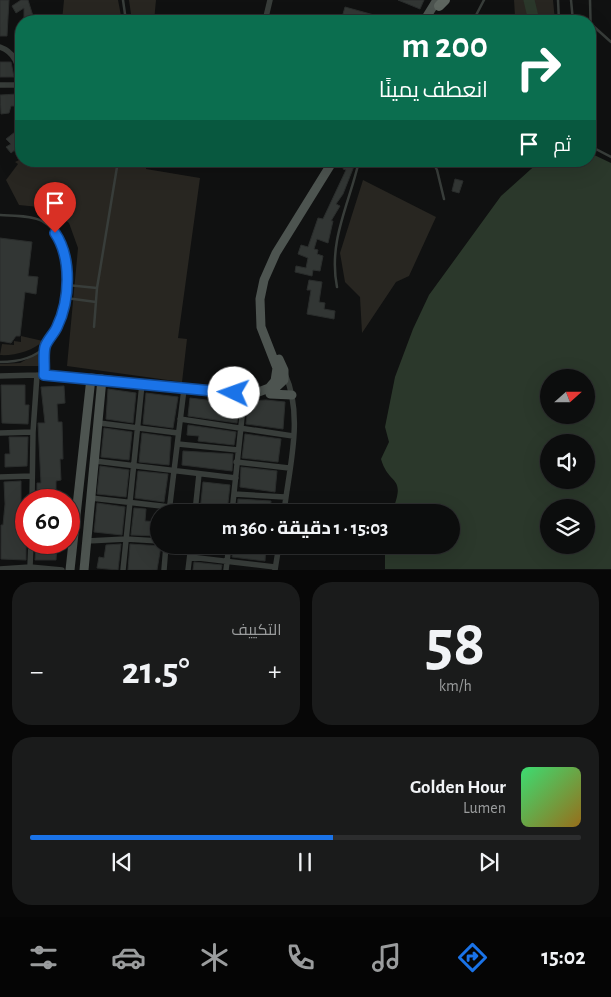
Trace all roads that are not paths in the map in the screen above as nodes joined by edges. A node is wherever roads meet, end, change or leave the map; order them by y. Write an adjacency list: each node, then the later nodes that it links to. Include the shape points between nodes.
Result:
1 (123, 0): 8 (lane)
2 (270, 0): 9 (street)
3 (484, 0): 12 (lane)
4 (558, 0): 13 (lane)
5 (571, 0): 14 (lane)
6 (590, 0): 15 (lane)
7 (441, 1): 10 (main road); 11 (main road)
8 (125, 15)
9 (266, 15)
10 (429, 15)
11 (433, 15)
12 (475, 15)
13 (559, 15)
14 (572, 15)
15 (591, 15)
16 (596, 28): 17 (lane)
17 (611, 42)
18 (0, 47): 19 (street)
19 (15, 60)
20 (0, 85): 21 (street)
21 (15, 85)
22 (596, 149): 23 (lane)
23 (611, 156)
24 (117, 167): 33 (lane)
25 (329, 167): 39 (main road, via 271,262 264,280 260,299 261,327)
26 (334, 167): 39 (main road, via 276,262 267,283 264,321)
27 (357, 167): 32 (lane, via 335,242)
28 (434, 167): 29 (lane)
29 (444, 199)
30 (0, 215): 31 (lane, via 40,220 52,229 62,243)
31 (67, 286): 33 (lane); 34 (lane)
32 (337, 287)
33 (97, 288): 35 (lane)
34 (66, 298): 35 (lane); 37 (lane, via 57,328)
35 (96, 302): 36 (lane)
36 (94, 327)
37 (45, 347): 38 (lane, via 22,361); 41 (lane)
38 (0, 362)
39 (282, 369): 47 (main road, via 265,390); 48 (main road, via 283,383); 49 (street)
40 (37, 375): 41 (street); 42 (street); 55 (street)
41 (44, 375): 43 (street)
42 (0, 376)
43 (91, 378): 44 (main road); 94 (main road)
44 (102, 379): 45 (main road); 52 (main road)
45 (142, 384): 46 (main road); 54 (street)
46 (184, 389): 47 (main road); 51 (street)
47 (223, 393): 50 (main road)
48 (267, 394): 49 (main road); 50 (main road)
49 (292, 395): 58 (street)
50 (244, 398): 53 (street)
51 (180, 419): 53 (street); 57 (street)
52 (99, 423): 54 (street); 61 (main road)
53 (241, 427): 58 (street); 60 (street)
54 (137, 428): 57 (street); 63 (street)
55 (33, 432): 56 (street); 67 (street)
56 (0, 433)
57 (178, 433): 59 (street)
58 (292, 436): 64 (street)
59 (178, 444): 60 (street); 65 (street)
60 (238, 450): 62 (street)
61 (95, 461): 63 (street); 73 (main road)
62 (236, 462): 64 (street); 69 (street)
63 (134, 465): 65 (street); 74 (street)
64 (289, 468): 72 (street)
65 (173, 470): 66 (street); 75 (street)
66 (199, 474): 69 (street); 76 (street)
67 (32, 476): 68 (street); 70 (street)
68 (0, 477)
69 (236, 478): 71 (street)
70 (32, 489)
71 (234, 494): 72 (street); 77 (street)
72 (285, 497): 78 (street)
73 (92, 498): 74 (street); 81 (main road)
74 (130, 503): 79 (street); 80 (street)
75 (170, 504)
76 (196, 504)
77 (233, 504)
78 (285, 504)
79 (150, 507)
80 (126, 539): 81 (street); 82 (street); 96 (street)
81 (87, 541): 95 (main road)
82 (150, 541)
83 (31, 554): 90 (street)
84 (165, 554): 97 (street)
85 (190, 554): 88 (street)
86 (228, 554): 89 (street)
87 (277, 554): 91 (street)
88 (190, 557): 89 (street); 98 (street)
89 (227, 562): 91 (street); 99 (street)
90 (30, 567): 92 (street); 93 (street)
91 (275, 568)
92 (0, 569)
93 (62, 570)
94 (70, 570)
95 (84, 570)
96 (123, 570)
97 (164, 570)
98 (188, 570)
99 (226, 570)

